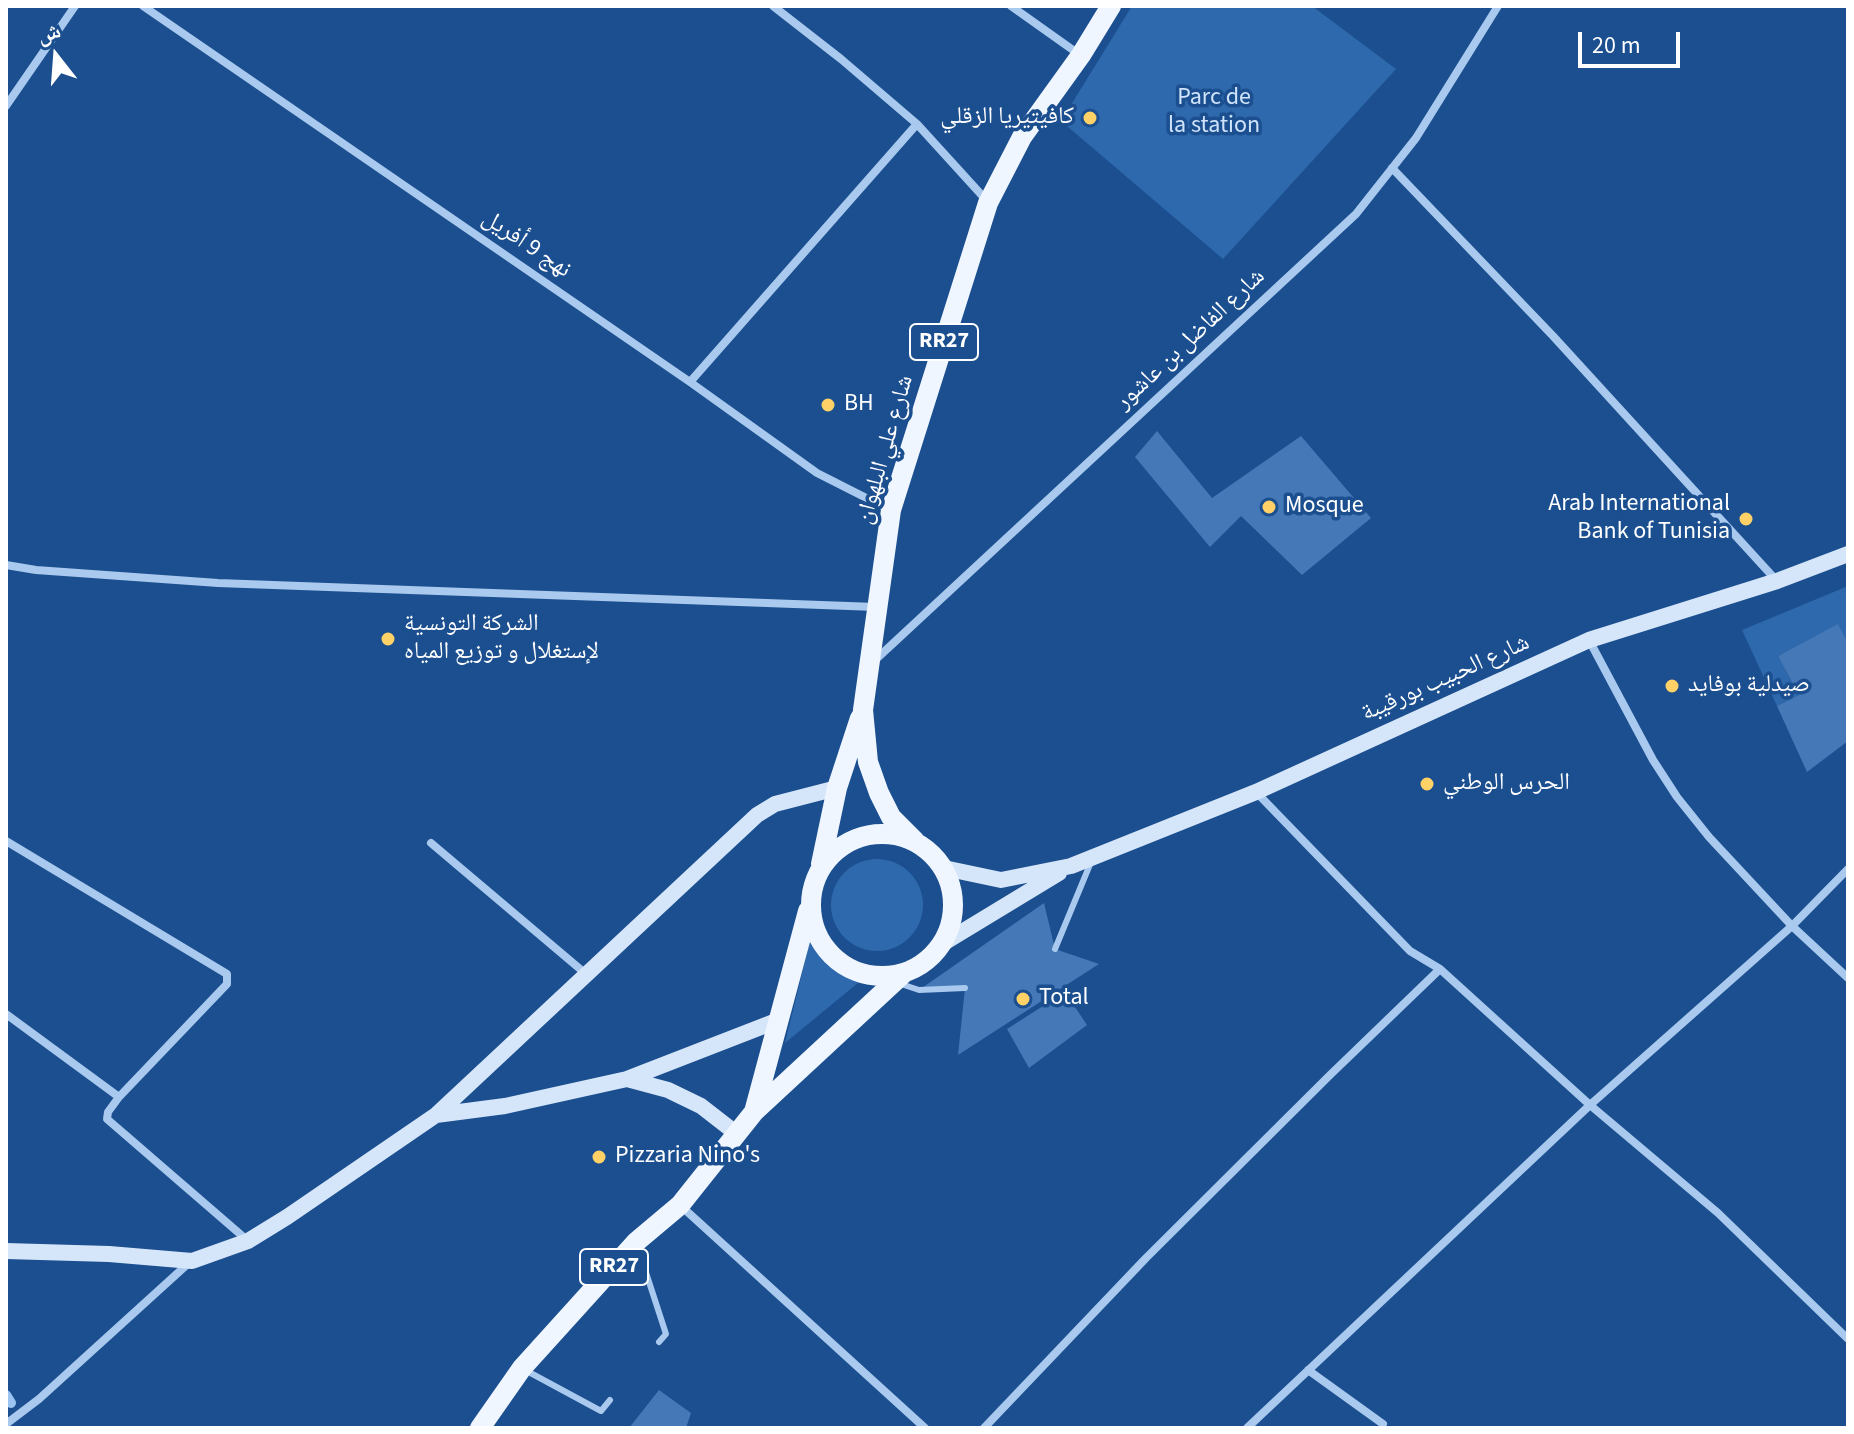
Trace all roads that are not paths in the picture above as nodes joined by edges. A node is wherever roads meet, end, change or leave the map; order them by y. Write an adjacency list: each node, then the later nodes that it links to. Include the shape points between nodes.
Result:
1 (75, 6): 8 (street)
2 (143, 6): 12 (street, نهج 9 أفريل)
3 (773, 6): 9 (street)
4 (1011, 6): 7 (street)
5 (1111, 6): 7 (main road, شارع علي البلهوان / RR27)
6 (1498, 6): 10 (street, شارع الفاضل بن عاشور)
7 (1081, 55): 11 (main road, شارع علي البلهوان / RR27, via 1022,137)
8 (6, 106)
9 (917, 124): 11 (street); 12 (street)
10 (1392, 168): 16 (street); 19 (street, شارع الفاضل بن عاشور, via 1356,214)
11 (988, 203): 13 (main road, شارع علي البلهوان / RR27)
12 (690, 382): 13 (street, نهج 9 أفريل, via 817,473)
13 (891, 510): 17 (main road, شارع علي البلهوان / RR27)
14 (1848, 554): 16 (street, شارع الحبيب بورقيبة)
15 (6, 565): 17 (street, via 218,583)
16 (1777, 581): 18 (street, شارع الحبيب بورقيبة)
17 (876, 607): 19 (main road, شارع علي البلهوان / RR27)
18 (1589, 640): 22 (street, شارع الحبيب بورقيبة); 32 (street, via 1677,797)
19 (868, 667): 20 (main road, شارع علي البلهوان / RR27)
20 (863, 710): 21 (main road, RR27); 24 (main road, RR27, via 868,762 879,793 891,817)
21 (837, 788): 27 (main road, RR27); 36 (street, via 775,804 757,815)
22 (1256, 792): 26 (street, شارع الحبيب بورقيبة); 35 (street, via 1410,951)
23 (6, 841): 43 (street, via 227,974 227,984)
24 (915, 841): 27 (main road, via 874,833 835,850); 29 (main road, RR27)
25 (431, 843): 36 (street)
26 (1093, 858): 28 (street, شارع الحبيب بورقيبة); 34 (lane)
27 (821, 866): 31 (main road, RR27)
28 (1071, 866): 29 (street, via 1001,880); 33 (street)
29 (944, 868): 33 (main road, via 953,916)
30 (1848, 869): 32 (street)
31 (810, 905): 37 (main road, via 813,927 839,963 860,973); 41 (main road, RR27)
32 (1792, 926): 38 (street); 44 (street)
33 (942, 944): 37 (main road, RR27)
34 (1055, 949)
35 (1440, 969): 44 (street); 62 (street, via 1146,1258)
36 (586, 974): 46 (street)
37 (899, 977): 39 (lane, via 919,990); 45 (main road, RR27)
38 (1848, 978)
39 (965, 988)
40 (6, 1014): 43 (street)
41 (779, 1020): 42 (street); 45 (main road, RR27)
42 (627, 1079): 46 (street); 47 (street, via 701,1106)
43 (119, 1097): 49 (street, via 108,1112 110,1124)
44 (1590, 1105): 53 (street, via 1718,1213); 56 (street)
45 (754, 1112): 47 (main road, RR27)
46 (436, 1115): 49 (street)
47 (737, 1134): 48 (main road, RR27)
48 (680, 1205): 50 (main road, RR27); 61 (street)
49 (248, 1241): 52 (street)
50 (636, 1242): 54 (lane, via 666,1334); 55 (main road, RR27)
51 (6, 1251): 52 (street)
52 (192, 1261): 58 (street)
53 (1848, 1339)
54 (659, 1342)
55 (522, 1368): 57 (lane, via 601,1411); 60 (main road, RR27)
56 (1308, 1370): 59 (street); 63 (street)
57 (610, 1400)
58 (6, 1424)
59 (1383, 1424)
60 (480, 1428)
61 (925, 1428)
62 (984, 1428)
63 (1247, 1428)

